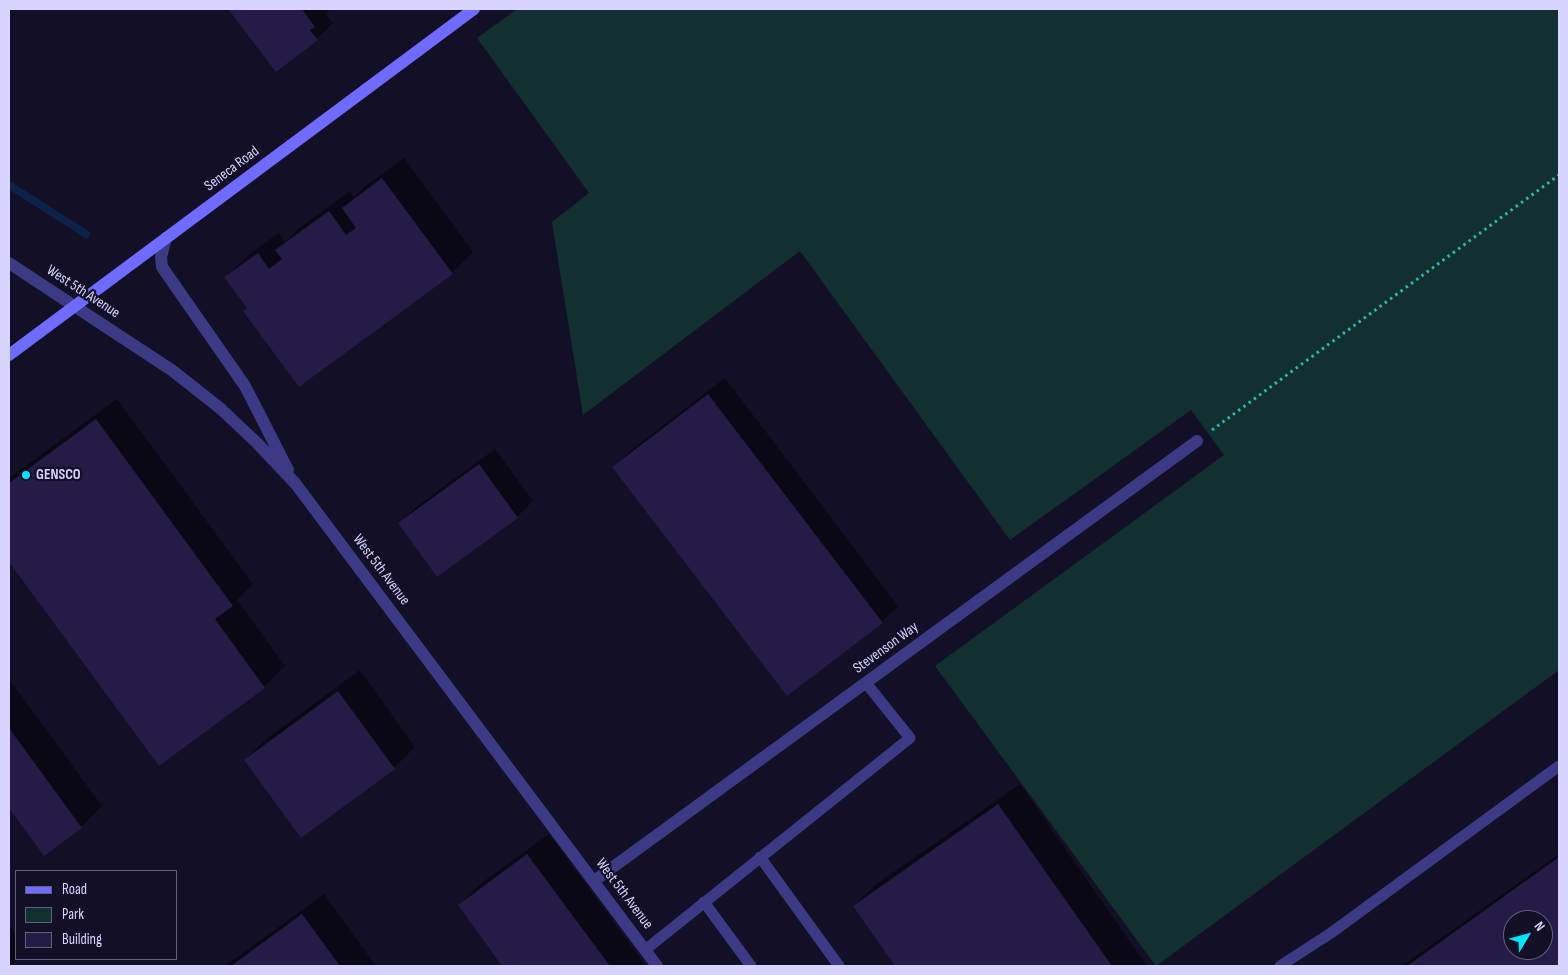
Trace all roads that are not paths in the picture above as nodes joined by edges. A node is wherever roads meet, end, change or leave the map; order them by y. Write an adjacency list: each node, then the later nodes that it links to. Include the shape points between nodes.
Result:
1 (474, 9): 2 (main road, Seneca Road)
2 (166, 238): 4 (main road, Seneca Road); 7 (street, via 162,267 245,386)
3 (9, 263): 4 (street, West 5th Avenue)
4 (74, 306): 5 (main road, Seneca Road); 7 (street, West 5th Avenue, via 173,371 221,409)
5 (9, 355)
6 (1197, 441): 8 (street, Stevenson Way)
7 (295, 483): 11 (street, West 5th Avenue)
8 (866, 683): 10 (lane, via 910,738); 11 (street, Stevenson Way)
9 (1559, 766): 17 (lane, via 1331,933)
10 (760, 857): 12 (lane); 16 (lane)
11 (594, 882): 13 (street, West 5th Avenue)
12 (704, 902): 13 (lane); 15 (lane)
13 (645, 950): 14 (street, West 5th Avenue)
14 (657, 966)
15 (752, 966)
16 (839, 966)
17 (1280, 966)

